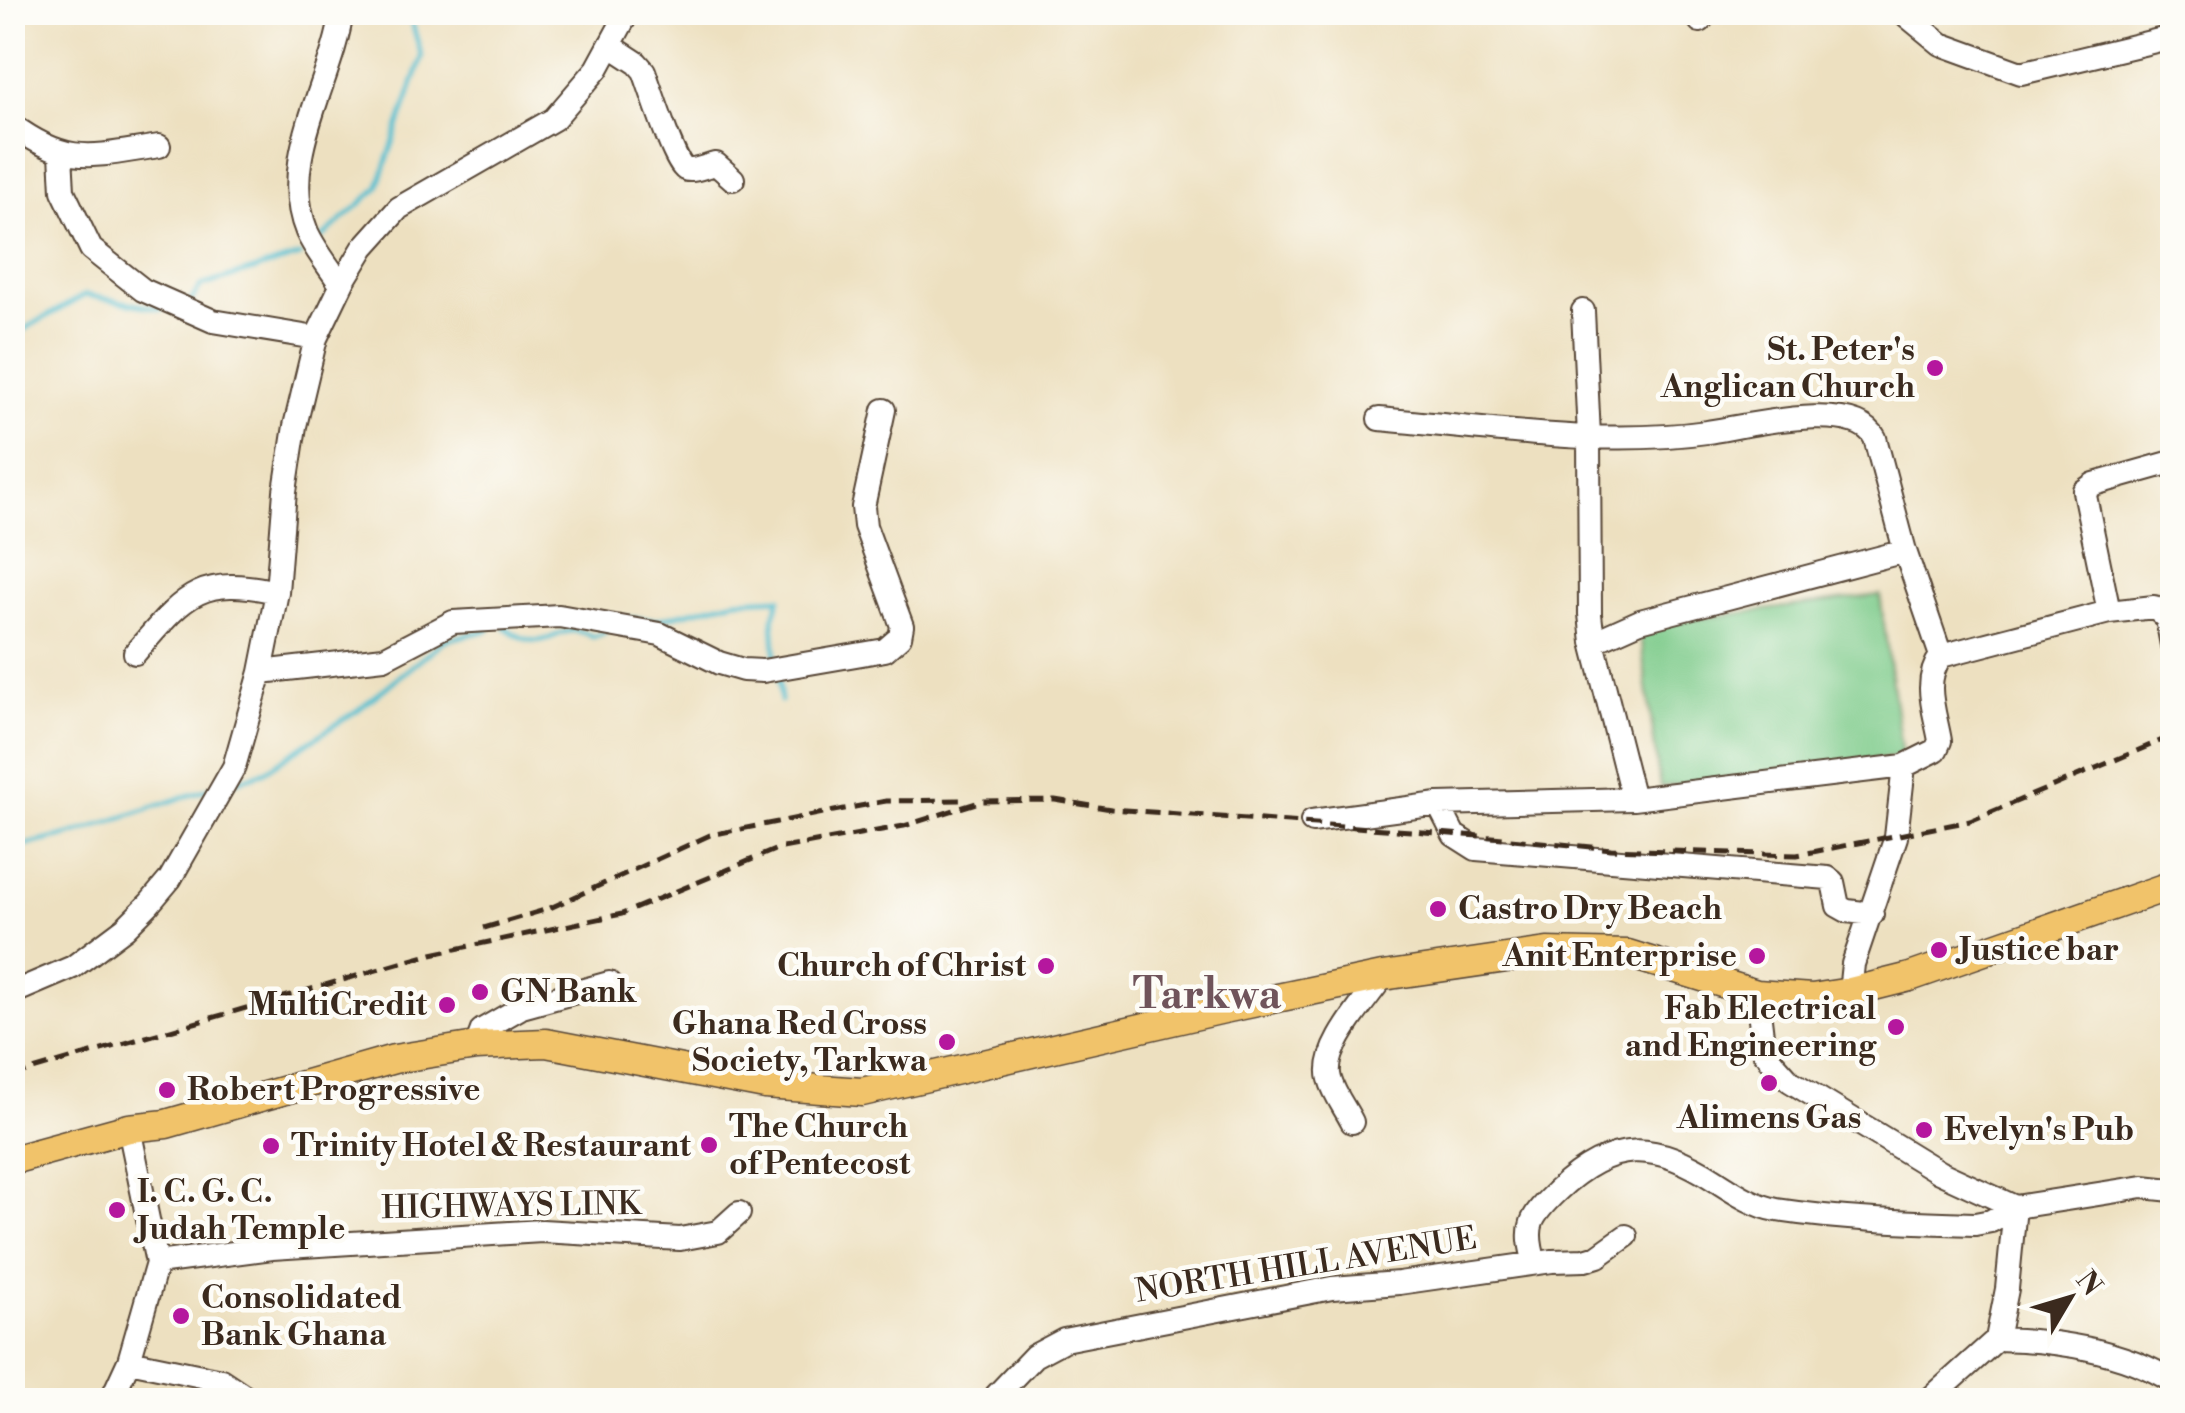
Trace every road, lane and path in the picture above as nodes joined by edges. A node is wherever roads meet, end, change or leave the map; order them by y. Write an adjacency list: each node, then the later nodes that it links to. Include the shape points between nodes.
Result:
1 (342, 12): 10 (street, via 300,160 308,234)
2 (628, 12): 5 (street)
3 (1902, 12): 4 (street, via 1941,44 2020,74)
4 (2172, 37)
5 (611, 46): 9 (street, via 644,71 684,169 716,164); 10 (street, via 554,119 399,208)
6 (12, 124): 8 (street)
7 (159, 146): 8 (street)
8 (62, 154): 12 (street, via 63,190 91,249 142,290 212,321)
9 (734, 179)
10 (341, 285): 12 (street)
11 (1583, 311): 15 (street)
12 (316, 338): 18 (street, via 295,426)
13 (884, 410): 24 (street, via 862,506 902,626 885,650 743,670 660,634 559,616 453,622 384,658)
14 (1379, 419): 15 (street)
15 (1589, 436): 17 (street, via 1661,438 1811,417 1853,421 1875,438); 20 (street)
16 (2172, 462): 19 (street, via 2084,491)
17 (1906, 551): 20 (street, via 1640,621); 23 (street)
18 (277, 592): 22 (street, via 224,584 191,595); 24 (street)
19 (2110, 612): 21 (street, via 2160,609); 23 (street)
20 (1593, 642): 26 (street)
21 (2172, 645)
22 (136, 653)
23 (1941, 656): 25 (street, via 1929,680 1940,741 1936,750)
24 (261, 672): 34 (street, via 234,767 170,879 101,947)
25 (1904, 766): 26 (street); 30 (street, via 1896,837)
26 (1633, 798): 27 (street)
27 (1438, 804): 28 (street); 30 (street, via 1454,835 1476,849 1828,878 1838,906)
28 (1312, 821)
29 (2172, 884): 33 (main road, via 2018,941)
30 (1872, 914): 33 (street, via 1852,964)
31 (1383, 976): 35 (main road, via 1547,952 1628,954); 36 (main road, via 862,1092 765,1085 546,1043); 37 (street, via 1328,1062 1329,1078)
32 (608, 983): 36 (street, via 522,1007 482,1030)
33 (1850, 992): 35 (main road, via 1812,998)
34 (12, 993)
35 (1757, 994): 42 (street, via 1764,1052 1790,1081 1939,1172)
36 (476, 1046): 38 (main road, via 394,1059)
37 (1352, 1122)
38 (131, 1134): 39 (main road); 40 (main road); 46 (street)
39 (12, 1160)
40 (12, 1174)
41 (2172, 1190): 42 (street, via 2143,1188)
42 (2014, 1207): 45 (street, via 1975,1224 1772,1209 1688,1162 1634,1150 1586,1168 1534,1216 1528,1230); 47 (street)
43 (739, 1212): 46 (street, HIGHWAYS LINK, via 718,1232 680,1239 542,1231 272,1248)
44 (1626, 1236): 45 (street, NORTH HILL AVENUE, via 1585,1260)
45 (1535, 1263): 52 (street, NORTH HILL AVENUE, via 1332,1288 1064,1340 1017,1370)
46 (157, 1264): 48 (street)
47 (1997, 1339): 49 (street, via 2086,1349); 53 (street)
48 (129, 1361): 50 (street); 51 (street, via 221,1380)
49 (2172, 1381)
50 (111, 1400)
51 (251, 1400)
52 (992, 1400)
53 (1929, 1400)

